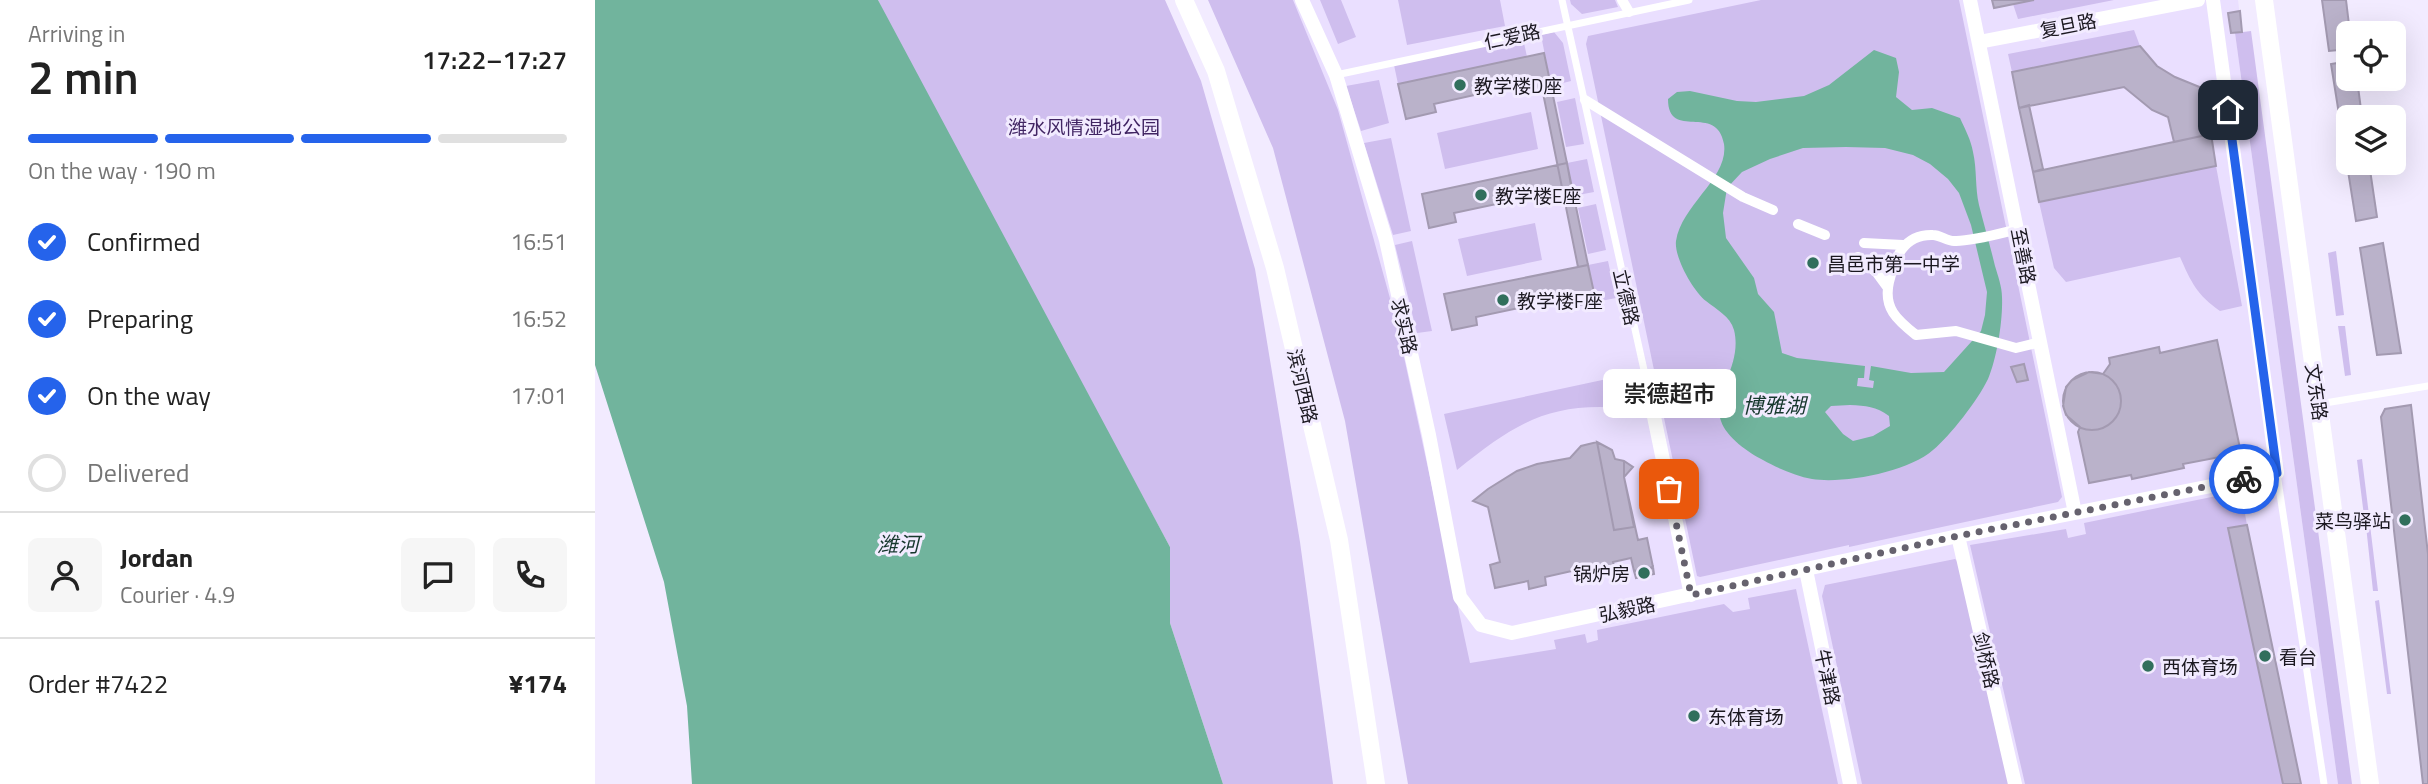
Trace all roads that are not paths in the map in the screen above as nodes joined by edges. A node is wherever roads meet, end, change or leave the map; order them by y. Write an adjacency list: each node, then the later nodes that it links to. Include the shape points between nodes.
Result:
1 (1184, 0): 33 (street, 滨河西路, via 1216,71 1275,268 1339,540)
2 (1302, 0): 13 (street, 求实路)
3 (1562, 0): 11 (lane, 立德路)
4 (1622, 0): 10 (street)
5 (1689, 0): 10 (lane, 仁爱路)
6 (1970, 0): 12 (street, 至善路)
7 (2198, 0): 12 (street, 复旦路)
8 (2213, 0): 27 (street)
9 (2264, 0): 25 (street, 文东路)
10 (1629, 12): 11 (lane, 仁爱路)
11 (1568, 24): 13 (lane, 仁爱路); 14 (lane, 立德路)
12 (1979, 42): 17 (street, 至善路)
13 (1336, 75): 32 (street, 求实路, via 1385,240 1460,597 1481,625)
14 (1585, 100): 15 (street, via 1743,197); 26 (lane, 立德路)
15 (1773, 210)
16 (1798, 224): 18 (street)
17 (2019, 229): 20 (street, via 1953,241 1920,236); 23 (street, 至善路)
18 (1825, 236)
19 (1864, 243): 20 (street)
20 (1903, 245): 22 (street)
21 (1858, 257): 22 (street)
22 (1888, 288): 23 (street, via 1888,305 1896,319 1916,335 1956,331 2016,348)
23 (2041, 342): 28 (street, 至善路)
24 (2428, 387): 25 (lane)
25 (2319, 404): 37 (street, 文东路)
26 (1652, 407): 31 (street, 立德路)
27 (2277, 473): 28 (street, 弘毅路); 36 (lane)
28 (2075, 513): 29 (street, 弘毅路)
29 (1958, 536): 30 (street, 弘毅路); 35 (street, 剑桥路)
30 (1806, 570): 31 (street, 弘毅路); 34 (street, 牛津路)
31 (1691, 595): 32 (street, 弘毅路)
32 (1512, 633)
33 (1376, 784)
34 (1850, 784)
35 (2015, 784)
36 (2324, 784)
37 (2370, 784)

